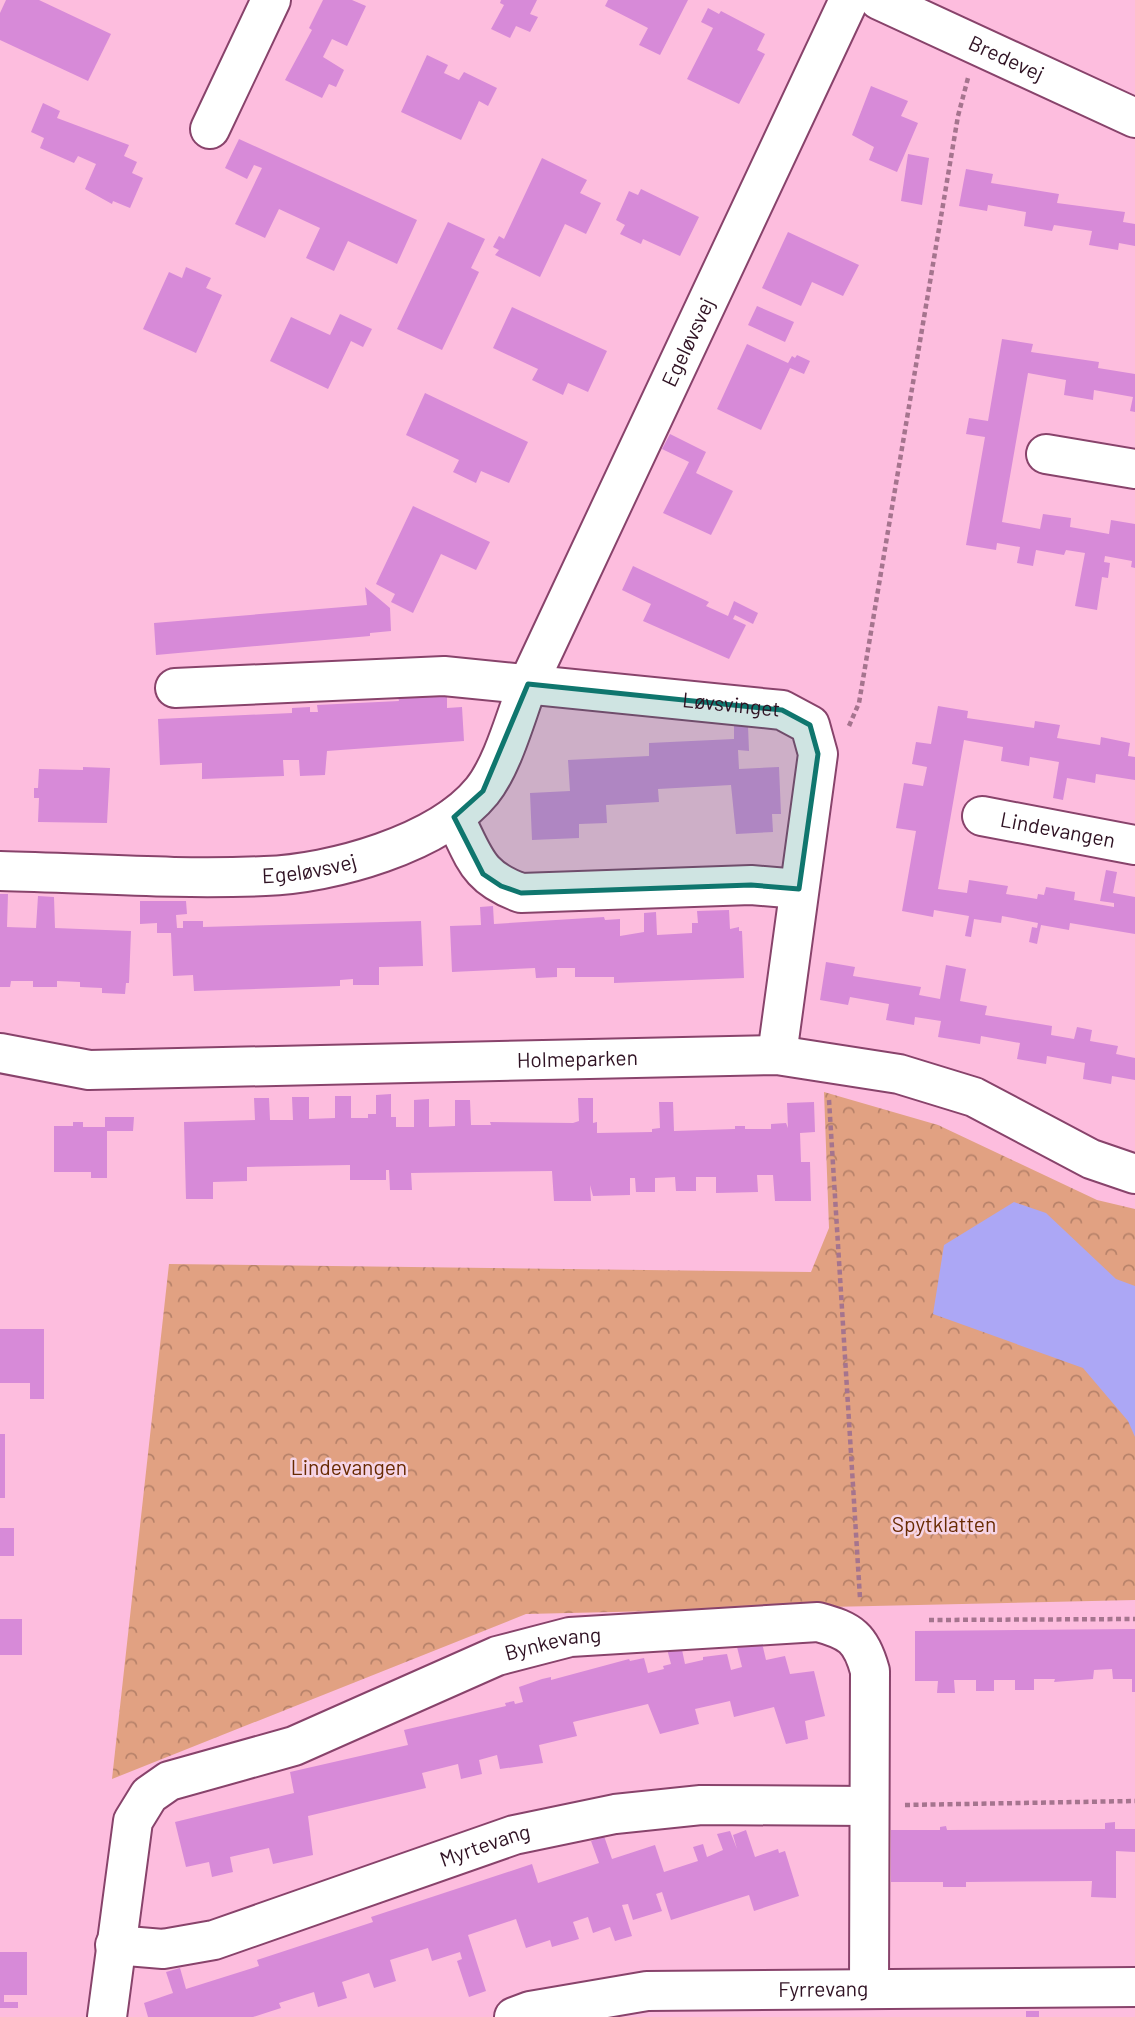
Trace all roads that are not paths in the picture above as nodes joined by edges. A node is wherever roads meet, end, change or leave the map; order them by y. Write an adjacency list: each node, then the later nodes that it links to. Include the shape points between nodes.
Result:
1 (271, 0): 5 (street)
2 (849, 0): 8 (street, Egeløvsvej)
3 (879, 0): 4 (street, Bredevej)
4 (1135, 118)
5 (210, 129)
6 (1046, 454): 7 (street)
7 (1135, 469)
8 (528, 684): 9 (street, via 444,676); 11 (street, Egeløvsvej, via 483,790); 14 (street, Løvsvinget, via 782,710 810,725 818,754)
9 (175, 688)
10 (982, 816): 12 (street, Lindevangen)
11 (454, 817): 13 (street, Egeløvsvej, via 411,841 335,867 266,876); 14 (street, via 483,874 521,893 751,885)
12 (1135, 845)
13 (0, 871)
14 (799, 889): 16 (street, Løvsvinget)
15 (0, 1053): 16 (street, Holmeparken, via 89,1070)
16 (777, 1055): 17 (street, Holmeparken, via 899,1074 974,1097 1091,1159)
17 (1135, 1174)
18 (869, 1806): 19 (street, Myrtevang, via 701,1805 615,1814 514,1835 214,1940 163,1949); 19 (street, Bynkevang, via 870,1671 863,1644 840,1628 818,1622 570,1637 497,1656 294,1746 169,1781 149,1795 133,1821); 21 (street)
19 (115, 1945): 22 (street, Bynkevang)
20 (1135, 1987): 21 (street, Fyrrevang)
21 (869, 1989): 23 (street, Fyrrevang, via 647,1991)
22 (107, 2017)
23 (514, 2017)

